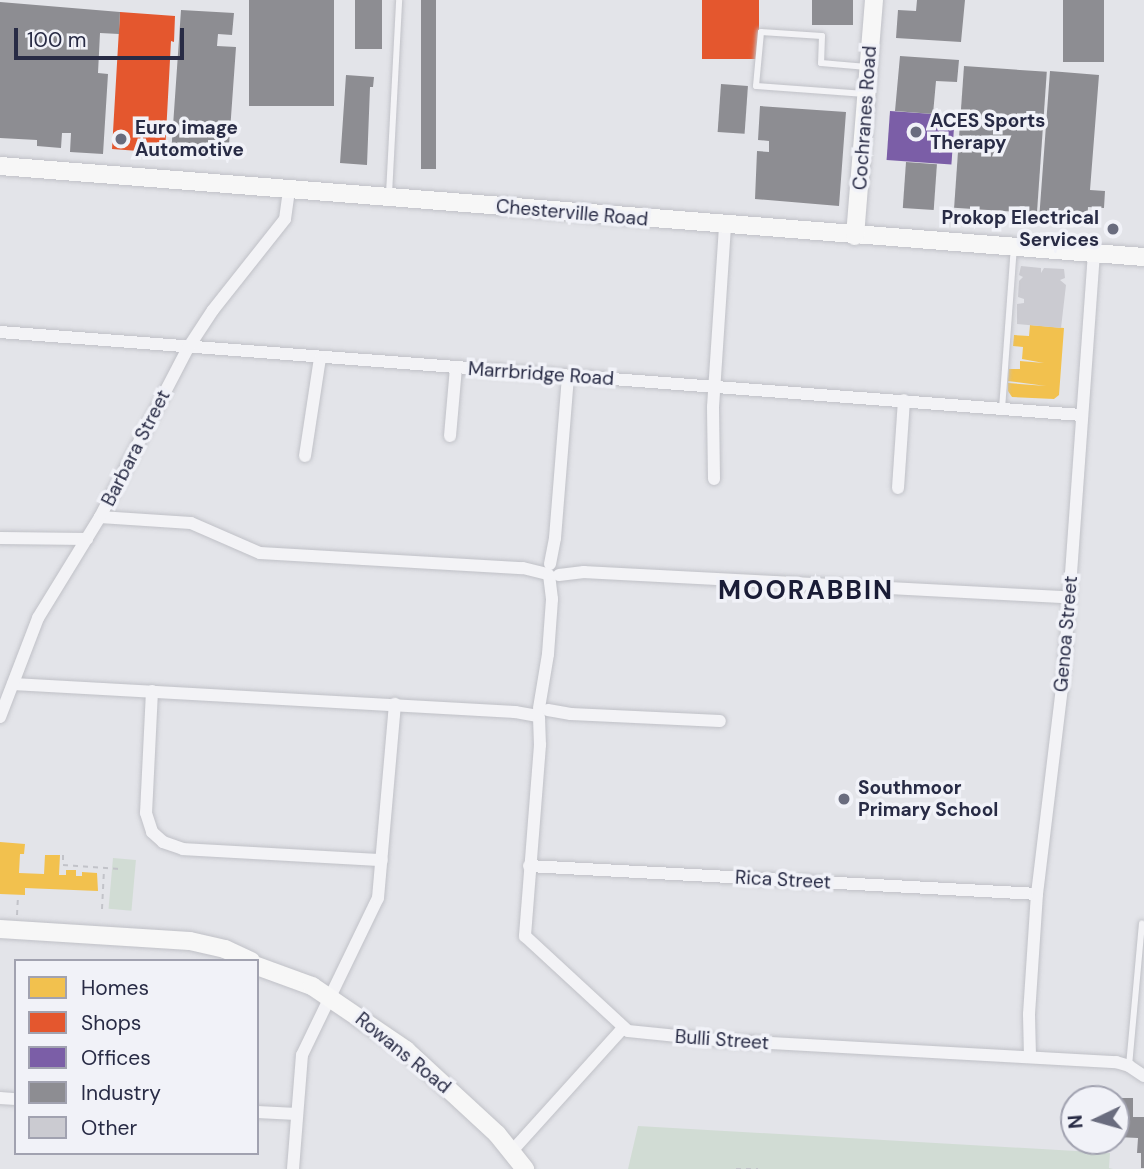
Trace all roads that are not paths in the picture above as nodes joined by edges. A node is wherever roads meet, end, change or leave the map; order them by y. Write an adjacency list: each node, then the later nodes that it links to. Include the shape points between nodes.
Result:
1 (399, 0): 7 (lane)
2 (874, 0): 3 (main road, Cochranes Road)
3 (869, 67): 4 (main road, Cochranes Road); 4 (lane, via 821,63 822,36 761,32 757,86)
4 (867, 94): 9 (main road, Cochranes Road)
5 (0, 166): 6 (main road, Chesterville Road)
6 (289, 191): 7 (main road, Chesterville Road); 14 (street, Barbara Street, via 285,219)
7 (388, 199): 8 (main road, Chesterville Road)
8 (725, 226): 9 (main road, Chesterville Road); 18 (street)
9 (855, 236): 10 (main road, Chesterville Road)
10 (1014, 247): 11 (main road, Chesterville Road); 20 (lane)
11 (1094, 253): 12 (main road, Chesterville Road); 21 (street, Genoa Street)
12 (1144, 257)
13 (0, 332): 14 (street, Marrbridge Road)
14 (188, 348): 15 (street, Marrbridge Road); 26 (street, Barbara Street)
15 (320, 358): 16 (street, Marrbridge Road); 23 (street)
16 (456, 369): 17 (street, Marrbridge Road); 22 (street)
17 (568, 376): 18 (street, Marrbridge Road); 30 (street)
18 (714, 386): 19 (street, Marrbridge Road); 24 (street)
19 (904, 400): 20 (street, Marrbridge Road); 25 (street)
20 (1002, 409): 21 (street, Marrbridge Road)
21 (1082, 415): 32 (street, Genoa Street)
22 (450, 436)
23 (305, 456)
24 (714, 479)
25 (898, 488)
26 (100, 517): 28 (street, Barbara Street); 30 (street, via 191,523 260,553)
27 (0, 538): 29 (street)
28 (87, 539): 29 (street); 31 (street, Barbara Street)
29 (55, 541): 31 (street, via 67,547)
30 (554, 570): 32 (street); 36 (street)
31 (65, 575): 33 (street, Barbara Street, via 38,618)
32 (1069, 597): 41 (street, Genoa Street)
33 (13, 684): 34 (street); 37 (street, Barbara Street)
34 (152, 691): 35 (street); 39 (street, via 146,813 152,832 163,842 183,849)
35 (395, 704): 36 (street); 39 (street)
36 (543, 713): 38 (street); 40 (street)
37 (0, 715)
38 (720, 721)
39 (382, 860): 49 (street, via 378,898)
40 (529, 866): 41 (street, Rica Street); 50 (street, via 523,927 527,940)
41 (1037, 894): 51 (street, Genoa Street)
42 (1142, 923): 52 (lane)
43 (8, 930): 44 (main road, Rowans Road)
44 (63, 938): 45 (main road, Rowans Road); 46 (main road, Rowans Road, via 184,949); 47 (main road, Rowans Road, via 196,942)
45 (0, 939)
46 (224, 959)
47 (247, 959)
48 (259, 965): 49 (main road, Rowans Road)
49 (329, 995): 55 (street, via 302,1055); 56 (main road, Rowans Road, via 418,1060)
50 (623, 1028): 51 (street, Bulli Street, via 639,1034 717,1040); 56 (street)
51 (1026, 1056): 52 (street, Bulli Street)
52 (1129, 1066): 53 (street, Bulli Street)
53 (1144, 1076)
54 (259, 1112): 55 (street)
55 (297, 1114): 57 (street)
56 (512, 1151): 58 (main road, Rowans Road)
57 (293, 1169)
58 (525, 1169)

